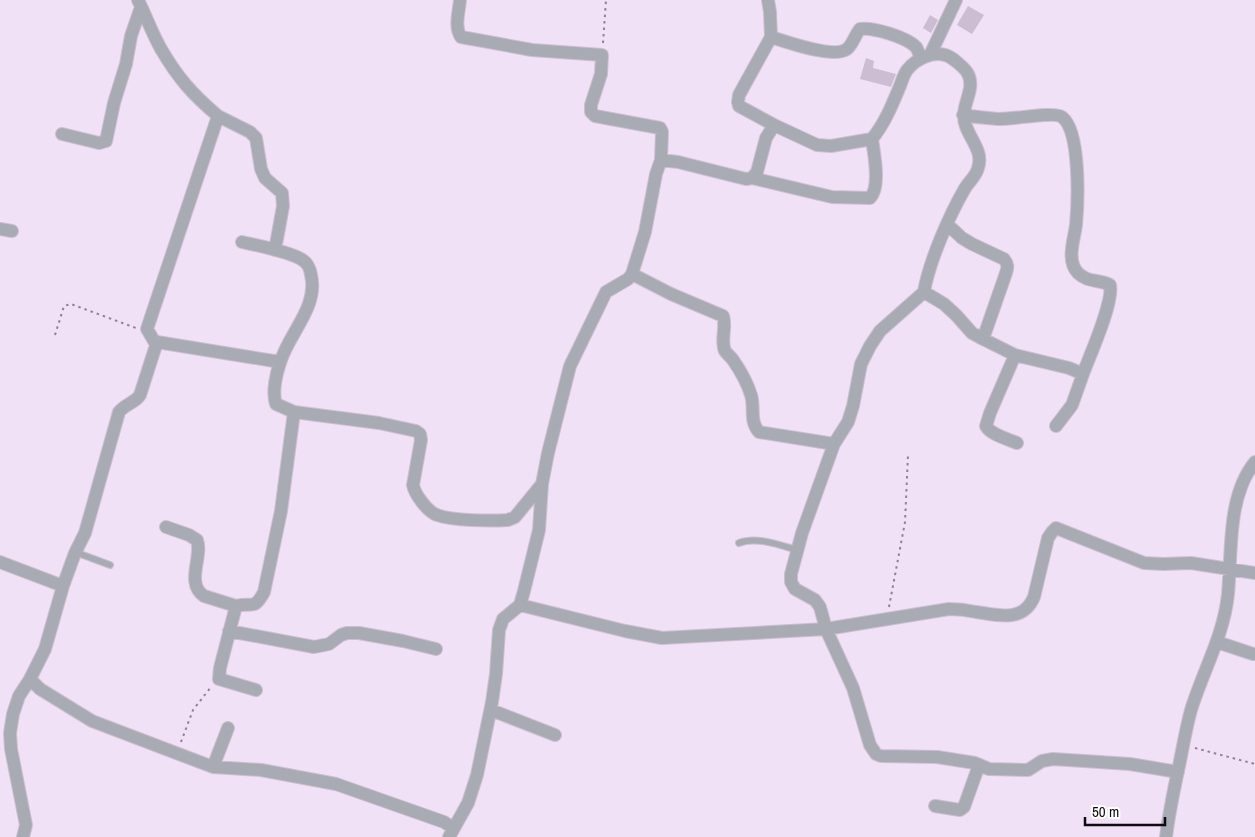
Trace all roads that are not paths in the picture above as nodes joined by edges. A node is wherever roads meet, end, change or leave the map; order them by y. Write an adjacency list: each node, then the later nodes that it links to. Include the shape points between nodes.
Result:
1 (460, 0): 12 (street, via 458,33 461,37 532,50 602,55 601,74 591,112 595,116 660,128)
2 (768, 0): 5 (street)
3 (956, 0): 6 (street)
4 (140, 3): 7 (street, via 160,48 180,78); 10 (street, via 106,141 99,143)
5 (771, 38): 6 (street, via 829,52 843,51 849,48 860,29 866,28 909,42); 9 (street, via 738,102 739,106)
6 (925, 57): 8 (street, via 946,55 968,73 971,81); 11 (street, via 908,69 885,121)
7 (218, 116): 16 (street, via 256,138 265,178 282,193 283,206); 20 (street, via 147,332)
8 (964, 116): 14 (street, via 980,162); 23 (street, via 998,119 1052,114 1062,117 1070,129 1076,151 1077,184 1073,265 1086,279 1106,282 1111,289)
9 (774, 125): 11 (street, via 817,145 831,146); 13 (street)
10 (62, 134)
11 (872, 139): 13 (street, via 876,168 874,192 870,198 832,197)
12 (661, 160): 13 (street); 17 (street, via 646,232)
13 (752, 178)
14 (948, 224): 18 (street, via 926,276); 19 (street, via 967,241 1004,259 1008,267)
15 (242, 242): 16 (street)
16 (275, 250): 22 (street, via 301,259 308,265 314,288)
17 (632, 274): 27 (street, via 723,316 725,350 752,396 753,420 760,432); 29 (street, via 606,292 570,366)
18 (924, 292): 19 (street, via 944,304 972,333); 27 (street, via 880,332 870,346 861,364 848,422)
19 (983, 339): 21 (street)
20 (157, 342): 22 (street); 33 (street, via 138,399 119,412 85,533)
21 (1015, 355): 23 (street); 26 (street, via 986,426 993,433)
22 (280, 362): 24 (street, via 274,399 276,404)
23 (1083, 374): 25 (street, via 1072,405)
24 (294, 412): 29 (street, via 416,430 421,440 414,492 435,515 508,520); 40 (street, via 281,511 264,592 252,606)
25 (1056, 426)
26 (1017, 443)
27 (834, 444): 32 (street)
28 (1255, 462): 36 (street, via 1246,476 1234,514)
29 (542, 484): 39 (street, via 539,530)
30 (166, 527): 40 (street, via 198,540 195,576 199,593)
31 (738, 543): 32 (lane, via 756,541)
32 (797, 550): 41 (street, via 791,582 795,589 816,600)
33 (75, 552): 35 (lane); 38 (street)
34 (0, 562): 38 (street)
35 (110, 565)
36 (1230, 568): 37 (street); 41 (street, via 1191,563 1144,563 1056,528 1048,538 1034,597 1024,611 1001,616 949,609); 43 (street)
37 (1255, 573)
38 (63, 586): 46 (street, via 45,649)
39 (520, 605): 41 (street, via 662,638); 48 (street, via 503,619 498,630)
40 (236, 606): 42 (street)
41 (826, 629): 51 (street, via 853,688 870,745 876,754 937,757)
42 (229, 632): 44 (street, via 314,646 329,644 347,633 358,633); 47 (street, via 219,678)
43 (1217, 642): 45 (street); 53 (street, via 1191,709)
44 (436, 649)
45 (1253, 654)
46 (30, 679): 52 (street, via 40,689 92,721); 56 (street, via 19,696 10,733 26,825)
47 (256, 690)
48 (491, 710): 50 (street); 55 (street, via 468,803)
49 (228, 728): 52 (street)
50 (555, 735)
51 (979, 765): 53 (street, via 989,769 1028,770 1042,761 1053,759 1130,764); 54 (street, via 964,807 960,810)
52 (213, 767): 55 (street, via 270,771 336,784 439,820)
53 (1178, 772): 57 (street)
54 (936, 806)
55 (451, 832)
56 (23, 837)
57 (1166, 837)

